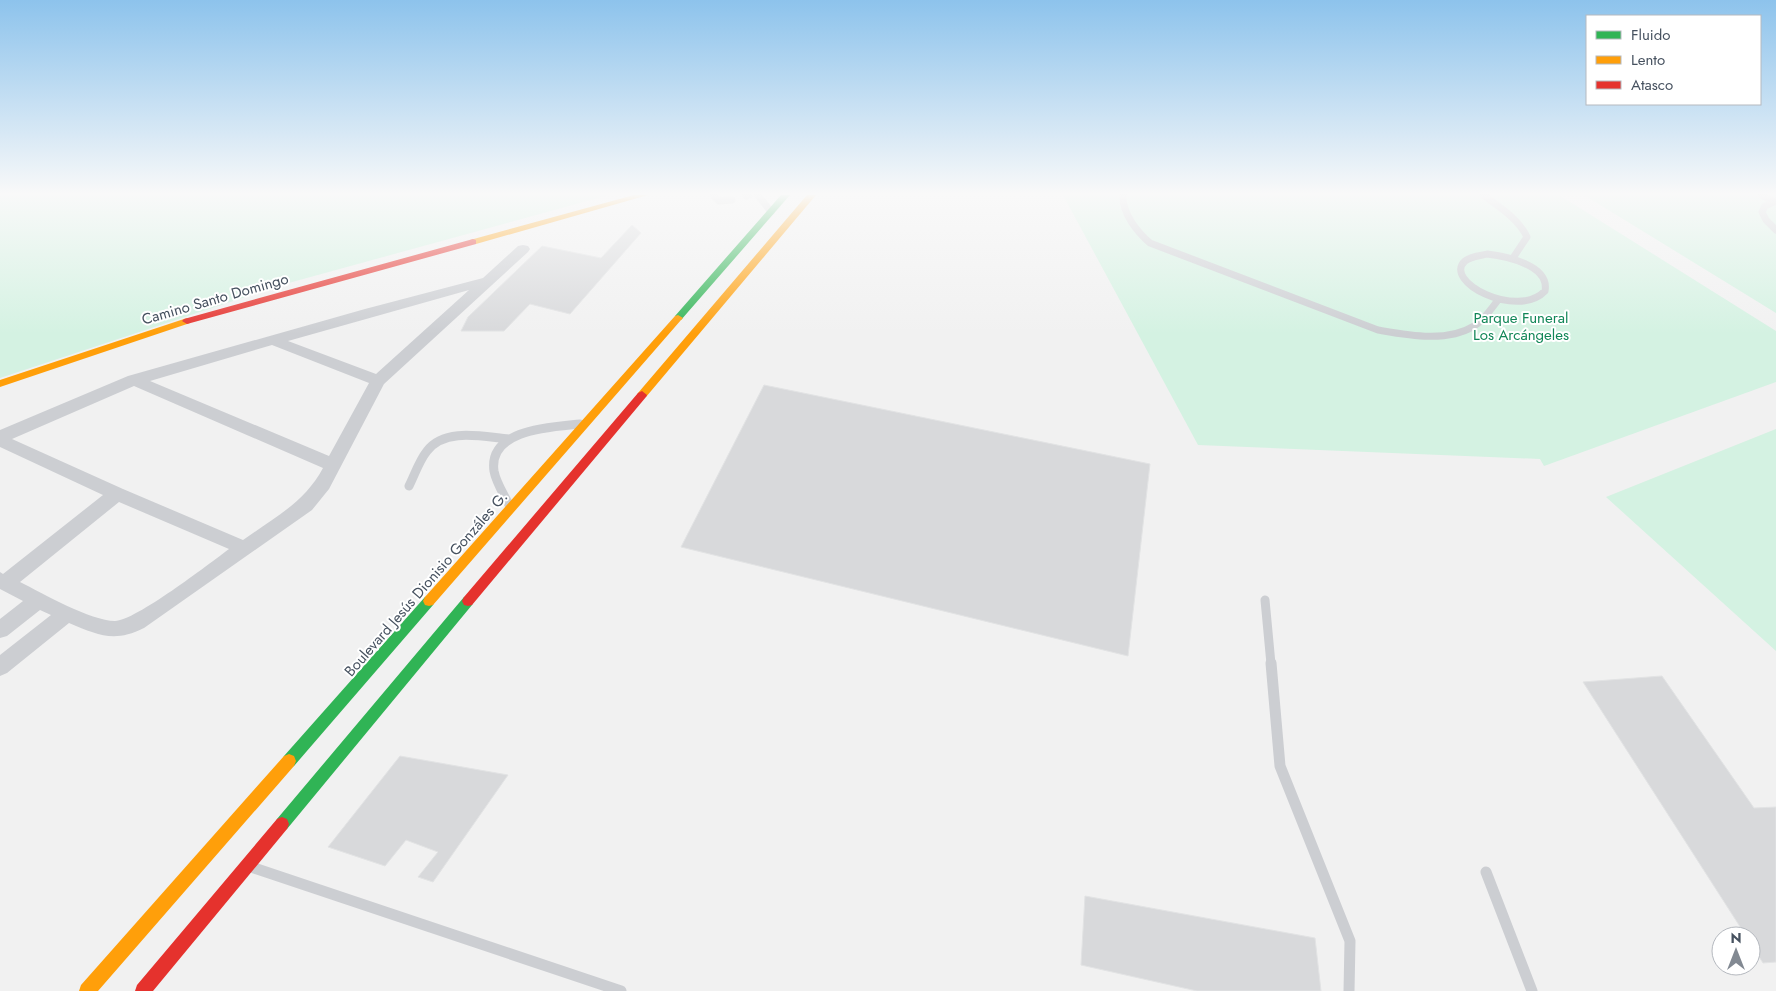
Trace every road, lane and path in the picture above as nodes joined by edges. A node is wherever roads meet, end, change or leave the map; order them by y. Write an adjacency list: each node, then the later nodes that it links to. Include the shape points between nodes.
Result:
1 (476, 241): 13 (main road, Camino Santo Domingo, via 176,324)
2 (745, 241): 14 (main road, Boulevard Jesús Dionisio Gonzáles G.)
3 (773, 241): 29 (main road)
4 (1147, 241): 9 (lane, via 1378,330 1396,334 1445,334 1464,330 1477,325)
5 (1524, 241): 7 (lane)
6 (523, 249): 8 (street)
7 (1513, 258): 9 (lane, via 1538,272 1546,288 1543,295 1534,300); 9 (lane, via 1482,254 1467,258 1462,263 1462,277)
8 (486, 281): 10 (street); 12 (street)
9 (1498, 300)
10 (272, 340): 11 (street); 12 (street)
11 (134, 380): 15 (street); 17 (street)
12 (378, 381): 17 (street)
13 (0, 384)
14 (586, 424): 16 (lane, via 540,430); 20 (main road, Boulevard Jesús Dionisio Gonzáles G.)
15 (0, 439): 19 (street)
16 (509, 439): 18 (lane, via 452,436 438,441 425,454); 20 (lane, via 495,457 494,470)
17 (333, 465): 21 (street, via 306,505)
18 (409, 486)
19 (117, 494): 21 (street); 22 (street)
20 (511, 510): 28 (main road, Boulevard Jesús Dionisio Gonzáles G.)
21 (244, 548): 25 (street, via 150,615 129,626 107,629)
22 (2, 582): 23 (street)
23 (40, 599): 25 (street); 26 (street)
24 (1265, 600): 34 (lane, via 1280,766 1350,942)
25 (67, 613): 27 (street)
26 (0, 630)
27 (0, 667)
28 (209, 851): 29 (lane); 31 (main road, Boulevard Jesús Dionisio Gonzáles G.)
29 (249, 866): 32 (main road); 33 (lane)
30 (1486, 872): 35 (lane)
31 (87, 991)
32 (143, 991)
33 (621, 991)
34 (1349, 991)
35 (1532, 991)

